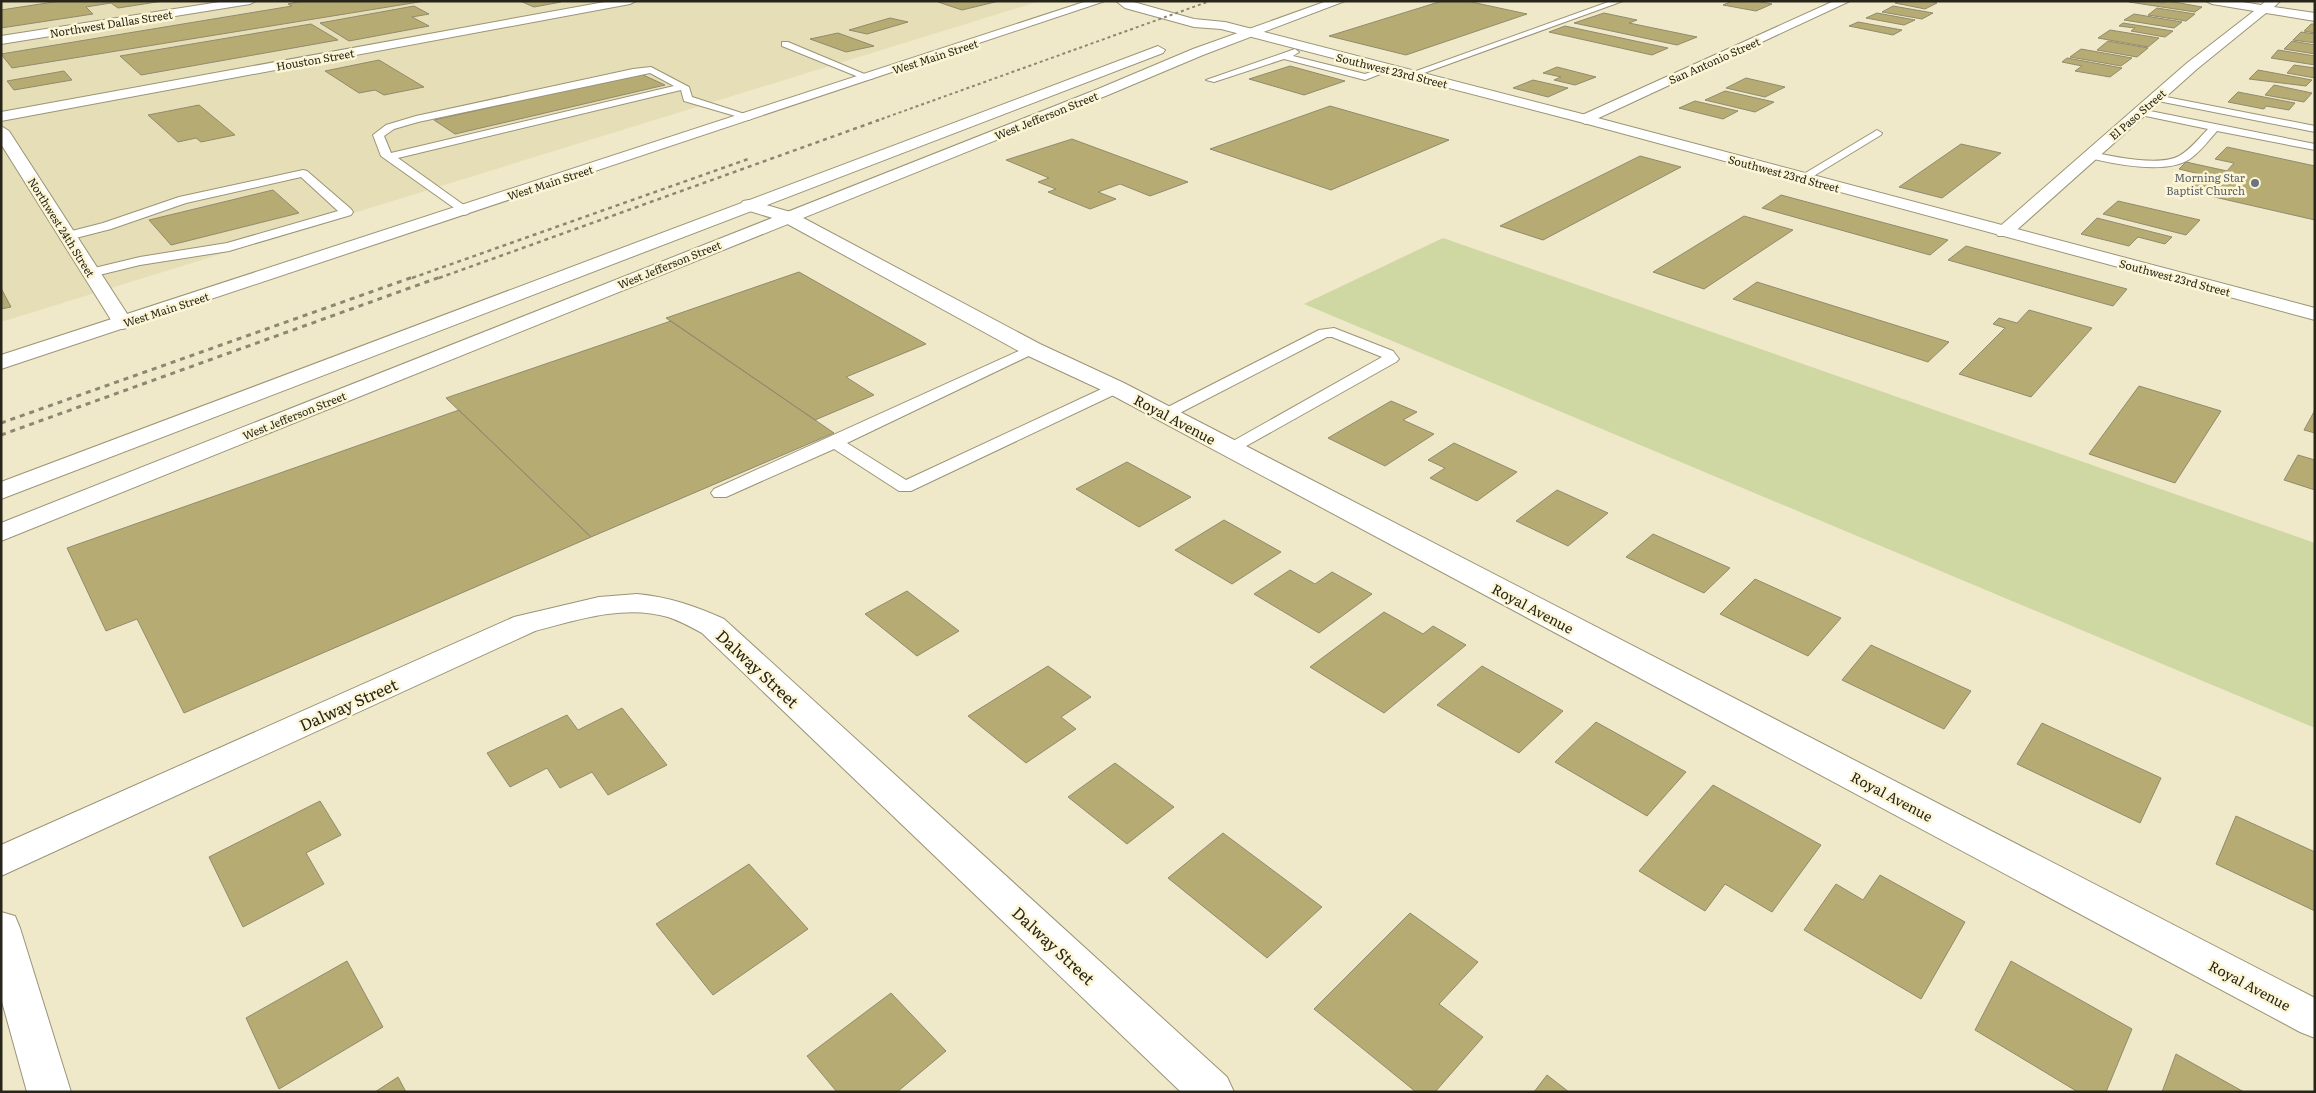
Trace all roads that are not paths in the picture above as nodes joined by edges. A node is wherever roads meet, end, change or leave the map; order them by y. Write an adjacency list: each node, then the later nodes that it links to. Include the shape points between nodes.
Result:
1 (250, 1): 15 (street, Northwest Dallas Street)
2 (630, 1): 30 (street, Houston Street)
3 (1099, 1): 22 (street, West Main Street)
4 (1122, 1): 12 (street, via 1129,6 1194,23)
5 (1152, 1): 12 (street, via 1218,18)
6 (1340, 1): 13 (street, West Jefferson Street)
7 (1619, 1): 21 (lane)
8 (1844, 1): 31 (street, San Antonio Street)
9 (2212, 1): 10 (street)
10 (2270, 5): 11 (street); 25 (street, El Paso Street)
11 (2315, 17)
12 (1222, 25): 13 (street, Southwest 23rd Street); 13 (street, West Jefferson Street); 14 (street, West Jefferson Street)
13 (1249, 25): 18 (street, Southwest 23rd Street); 27 (street, West Jefferson Street, via 1198,52)
14 (1188, 38)
15 (1, 40)
16 (785, 44): 22 (lane)
17 (1170, 45): 26 (street, West Jefferson Street)
18 (1306, 48): 19 (lane); 20 (street, Southwest 23rd Street)
19 (1284, 56): 20 (lane, via 1365,77); 23 (lane)
20 (1388, 70): 21 (street, Southwest 23rd Street)
21 (1410, 75): 31 (street, Southwest 23rd Street)
22 (869, 78): 29 (street, West Main Street)
23 (1211, 80)
24 (682, 87): 29 (lane, via 686,89 687,99); 38 (lane); 38 (lane, via 651,70 633,72 416,119 390,127 378,135 385,154)
25 (2156, 98): 28 (street, El Paso Street); 33 (lane)
26 (1016, 104): 27 (street); 40 (street, West Jefferson Street)
27 (1053, 112): 42 (street, West Jefferson Street)
28 (2140, 112): 32 (lane); 37 (street, El Paso Street)
29 (749, 117): 41 (street, West Main Street)
30 (1, 118)
31 (1585, 119): 39 (street, Southwest 23rd Street)
32 (2215, 127): 36 (lane); 37 (lane, via 2184,158 2176,161 2138,164)
33 (2315, 129)
34 (1, 131): 44 (street, Northwest 24th Street)
35 (1877, 133): 39 (lane)
36 (2315, 147)
37 (2090, 155): 43 (street, El Paso Street)
38 (390, 157): 41 (lane)
39 (1803, 178): 43 (street, Southwest 23rd Street)
40 (749, 205): 42 (street, Royal Avenue); 54 (street, West Jefferson Street)
41 (464, 211): 47 (street, West Main Street)
42 (788, 217): 48 (street, Royal Avenue); 56 (street, West Jefferson Street)
43 (2004, 232): 46 (street, Southwest 23rd Street)
44 (68, 236): 45 (street, Northwest 24th Street); 45 (lane, via 183,200 303,173 347,212 230,247 140,261)
45 (91, 273): 47 (street, Northwest 24th Street)
46 (2315, 314)
47 (123, 323): 49 (street, West Main Street)
48 (1032, 349): 50 (street, Royal Avenue); 52 (lane)
49 (1, 362)
50 (1116, 388): 51 (street, Royal Avenue); 52 (lane, via 905,488)
51 (1166, 414): 53 (street, Royal Avenue); 53 (lane, via 1324,333 1334,332 1388,354 1391,359)
52 (835, 442): 55 (lane)
53 (1232, 449): 59 (street, Royal Avenue)
54 (1, 491)
55 (720, 493)
56 (1, 533)
57 (1, 861): 61 (street, Dalway Street, via 525,624 582,609 638,603 673,609 713,626)
58 (1, 928): 60 (street)
59 (2315, 1019)
60 (49, 1092)
61 (1212, 1092)

